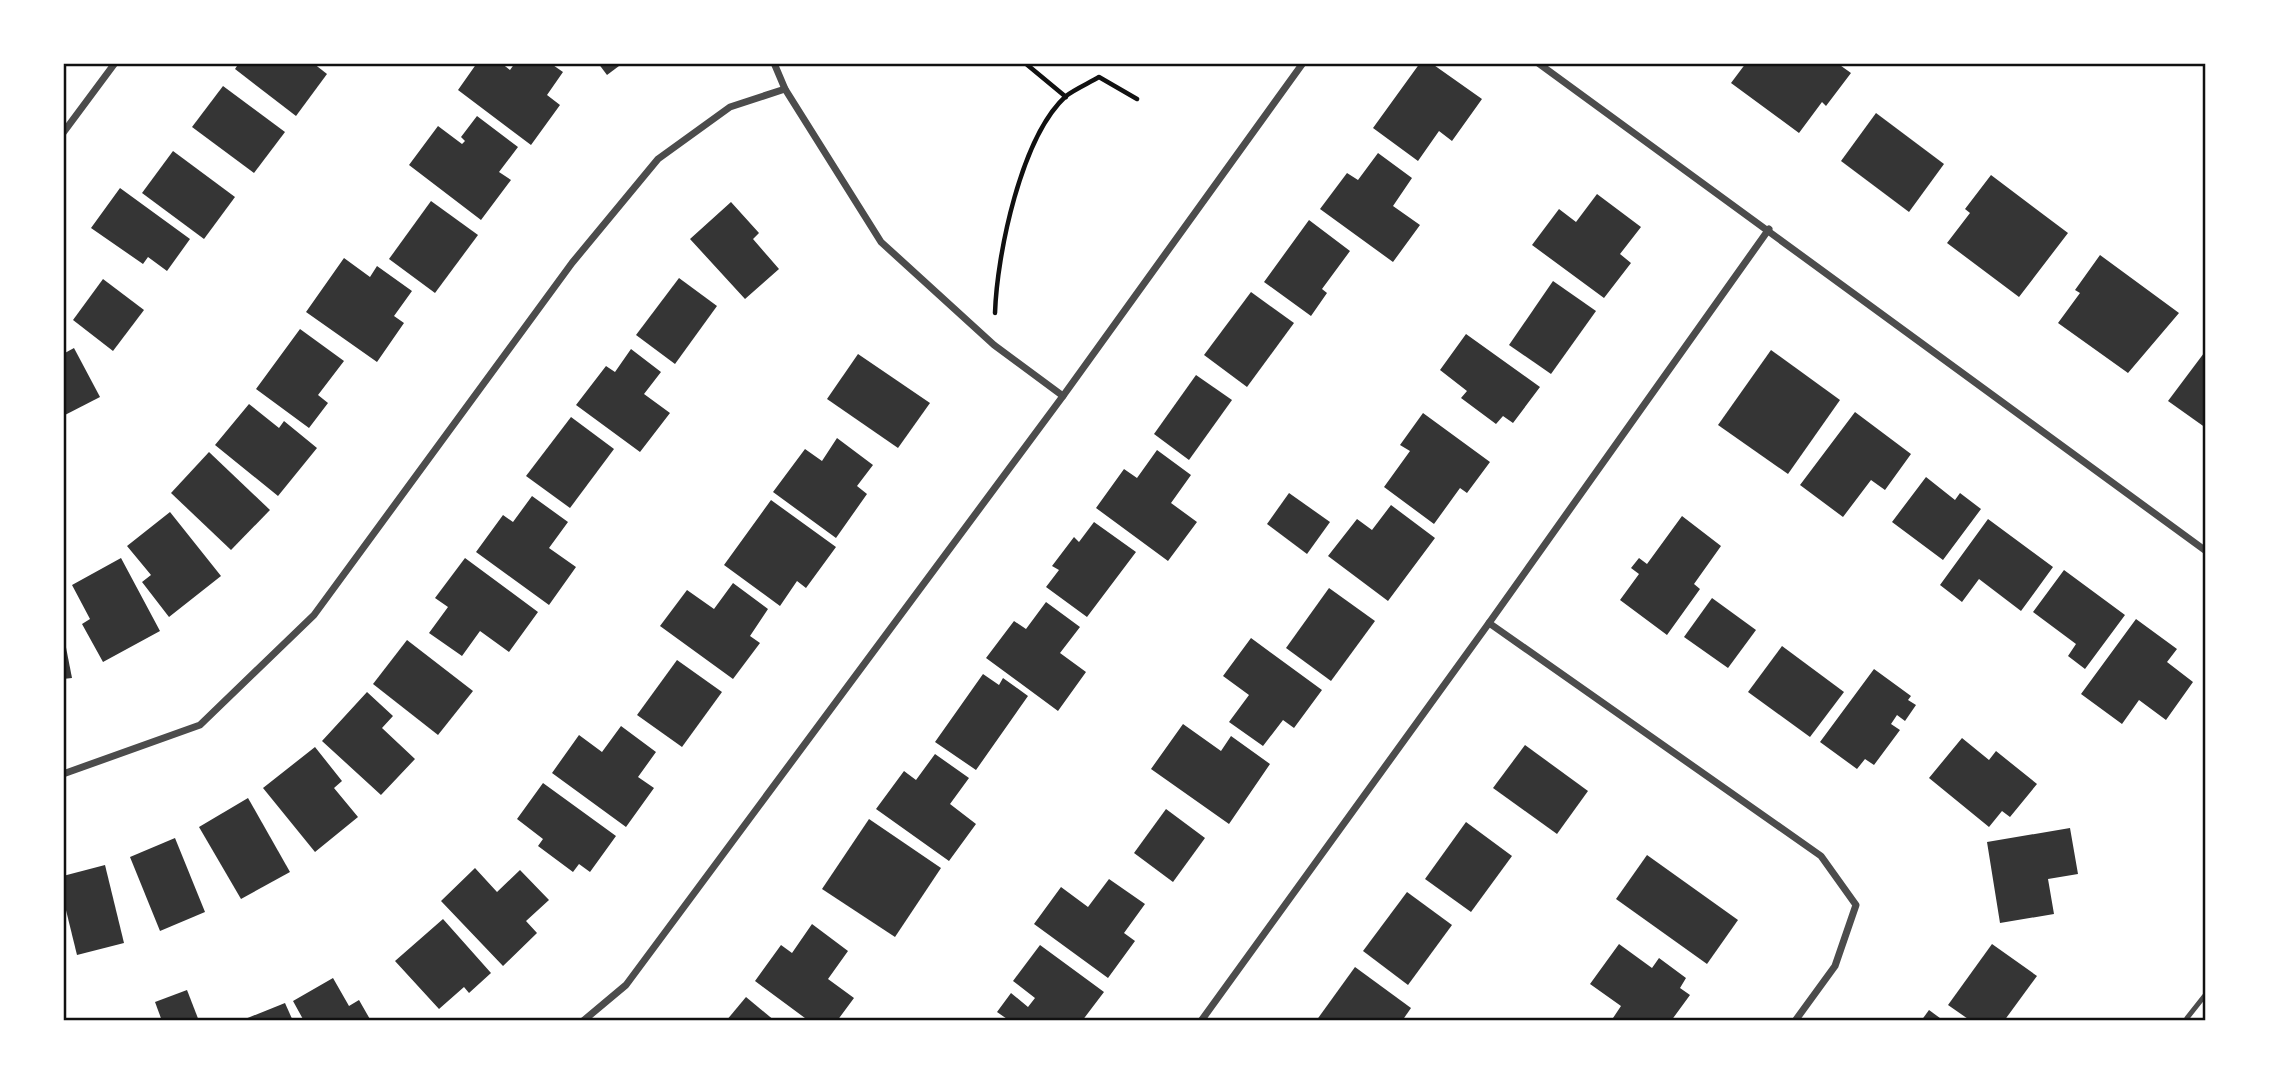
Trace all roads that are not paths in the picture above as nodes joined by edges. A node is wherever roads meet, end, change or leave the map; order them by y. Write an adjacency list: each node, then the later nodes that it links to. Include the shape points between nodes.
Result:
1 (115, 63): 6 (street)
2 (774, 63): 5 (street)
3 (1303, 63): 8 (street)
4 (1538, 63): 7 (street)
5 (785, 89): 8 (street, via 881,242 994,345); 11 (street, via 730,107 658,159 572,263 314,615 200,725)
6 (63, 133)
7 (1769, 229): 9 (street); 10 (street)
8 (1063, 396): 14 (street, via 626,985)
9 (2206, 551)
10 (1489, 623): 15 (street); 16 (street, via 1821,856 1856,905 1835,966)
11 (63, 774)
12 (2206, 993): 13 (lane)
13 (2188, 1018)
14 (583, 1021)
15 (1201, 1021)
16 (1795, 1021)

